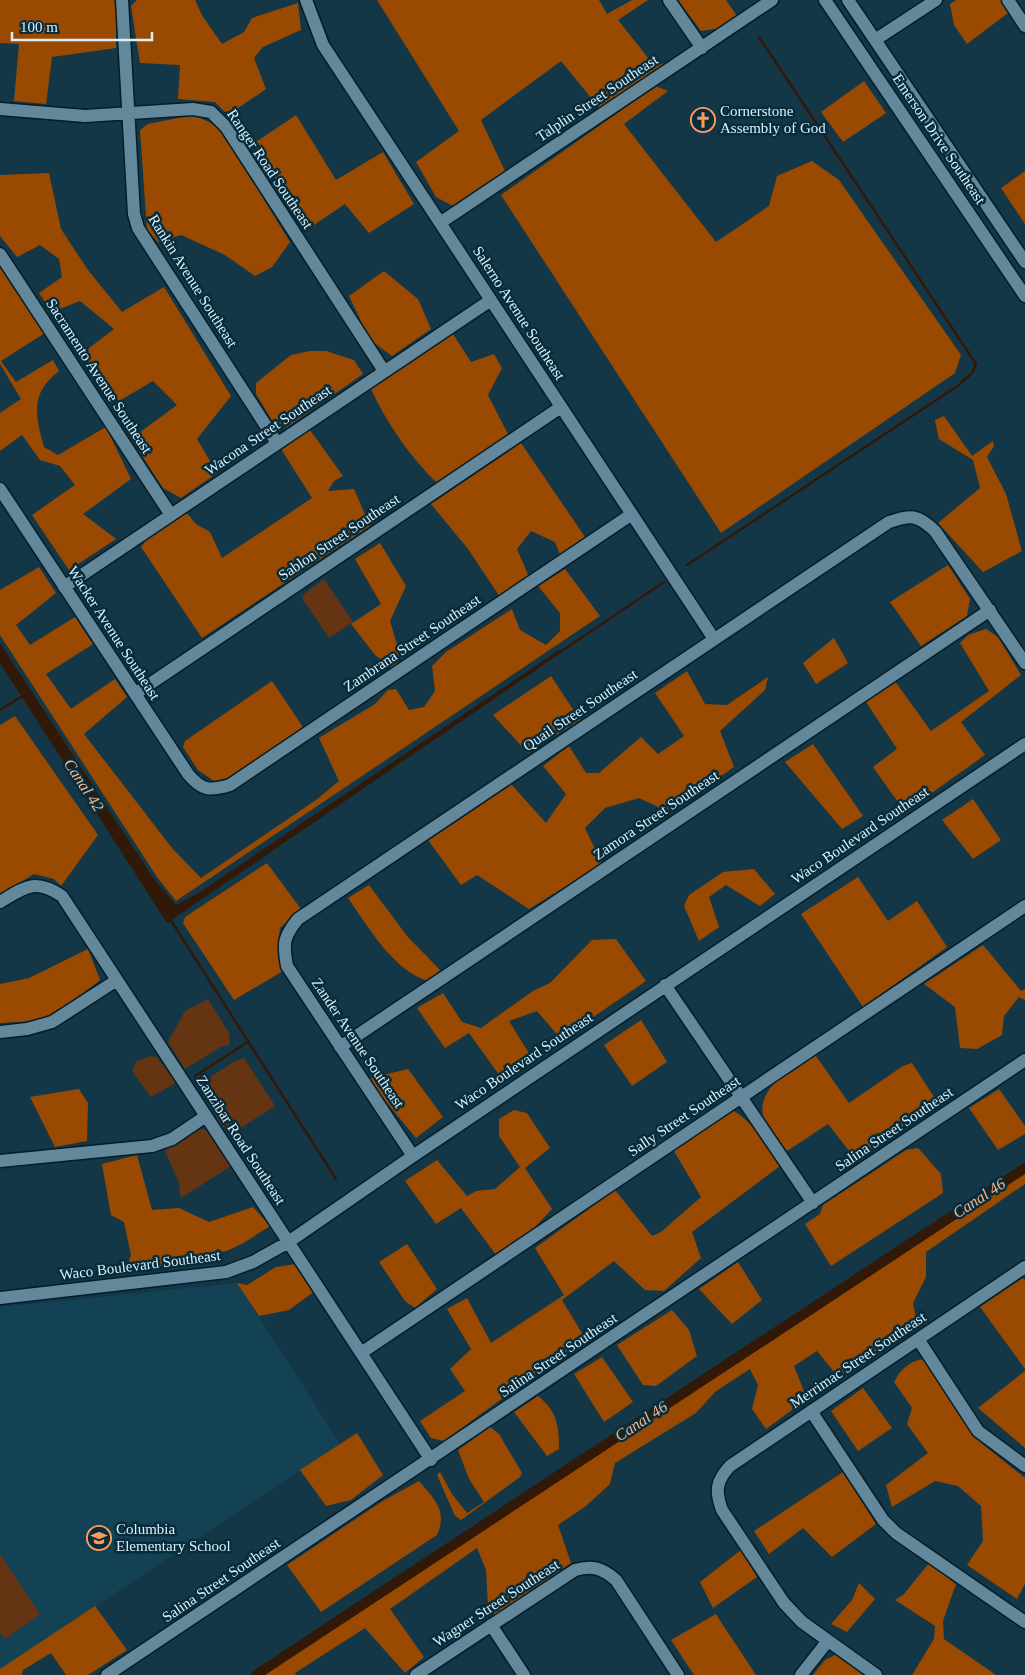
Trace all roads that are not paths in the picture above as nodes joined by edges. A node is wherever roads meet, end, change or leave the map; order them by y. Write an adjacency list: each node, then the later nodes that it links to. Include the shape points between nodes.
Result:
1 (122, 0): 13 (street, Rankin Avenue Southeast)
2 (306, 0): 14 (street, Salerno Avenue Southeast, via 323,45)
3 (669, 0): 11 (street)
4 (772, 0): 11 (street, Talplin Street Southeast)
5 (825, 0): 17 (street, Emerson Drive Southeast)
6 (848, 0): 10 (street, Emerson Drive Southeast)
7 (936, 0): 10 (street)
8 (1008, 0): 9 (street)
9 (1025, 26)
10 (876, 40): 16 (street, Emerson Drive Southeast)
11 (702, 48): 14 (street, Talplin Street Southeast)
12 (0, 109): 13 (street, Ranger Road Southeast, via 85,116)
13 (130, 112): 19 (street, Ranger Road Southeast, via 193,109 212,112 226,127); 21 (street, Rankin Avenue Southeast, via 134,214 138,228)
14 (440, 223): 18 (street, Salerno Avenue Southeast)
15 (0, 254): 24 (street, Sacramento Avenue Southeast)
16 (1025, 262)
17 (1025, 296)
18 (491, 300): 19 (street, Wacona Street Southeast); 20 (street, Salerno Avenue Southeast)
19 (384, 371): 21 (street, Wacona Street Southeast)
20 (561, 407): 23 (street, Salerno Avenue Southeast); 29 (street, Sablon Street Southeast)
21 (277, 443): 24 (street, Wacona Street Southeast)
22 (0, 489): 25 (street, Wacker Avenue Southeast)
23 (632, 514): 27 (street, Salerno Avenue Southeast); 31 (street, Zambrana Street Southeast, via 230,786)
24 (170, 515): 25 (street, Wacona Street Southeast)
25 (64, 587): 29 (street, Wacker Avenue Southeast)
26 (990, 610): 27 (street, Quail Street Southeast, via 935,531 924,520 909,516 889,522); 28 (street); 38 (street, Zamora Street Southeast)
27 (714, 640): 34 (street, Quail Street Southeast, via 298,919 288,931)
28 (1025, 663)
29 (135, 694): 31 (street, Wacker Avenue Southeast, via 188,774 197,785)
30 (1025, 744): 36 (street, Waco Boulevard Southeast)
31 (207, 789)
32 (0, 902): 35 (street, Zanzibar Road Southeast, via 33,885 46,886 62,896)
33 (1025, 906): 40 (street, Sally Street Southeast)
34 (283, 946): 38 (street, Zander Avenue Southeast, via 287,966)
35 (117, 980): 37 (street, via 52,1022 27,1030); 41 (street, Zanzibar Road Southeast)
36 (665, 985): 40 (street); 42 (street, Waco Boulevard Southeast)
37 (0, 1032)
38 (340, 1047): 42 (street, Zander Avenue Southeast)
39 (1025, 1060): 44 (street, Salina Street Southeast)
40 (742, 1098): 44 (street); 49 (street, Sally Street Southeast)
41 (206, 1116): 43 (street, via 172,1139 152,1146); 45 (street, Zanzibar Road Southeast)
42 (413, 1156): 45 (street, Waco Boulevard Southeast)
43 (0, 1161)
44 (813, 1203): 51 (street, Salina Street Southeast)
45 (287, 1242): 47 (street, Waco Boulevard Southeast, via 254,1262 226,1272); 49 (street, Zanzibar Road Southeast)
46 (1025, 1269): 48 (street, Merrimac Street Southeast)
47 (0, 1298)
48 (918, 1339): 50 (street, Merrimac Street Southeast); 52 (street, via 978,1431)
49 (361, 1353): 51 (street, Zanzibar Road Southeast)
50 (811, 1411): 53 (street, via 883,1520 896,1533); 55 (street, Merrimac Street Southeast, via 730,1466 720,1478 716,1496 722,1510 784,1602)
51 (431, 1460): 56 (street, Salina Street Southeast)
52 (1025, 1466)
53 (1025, 1622)
54 (491, 1625): 57 (street, Wagner Street Southeast); 58 (street); 59 (street, Wagner Street Southeast, via 575,1570 596,1568 616,1580)
55 (827, 1642): 60 (street); 61 (street)
56 (107, 1675)
57 (416, 1675)
58 (524, 1675)
59 (678, 1675)
60 (801, 1675)
61 (876, 1675)

